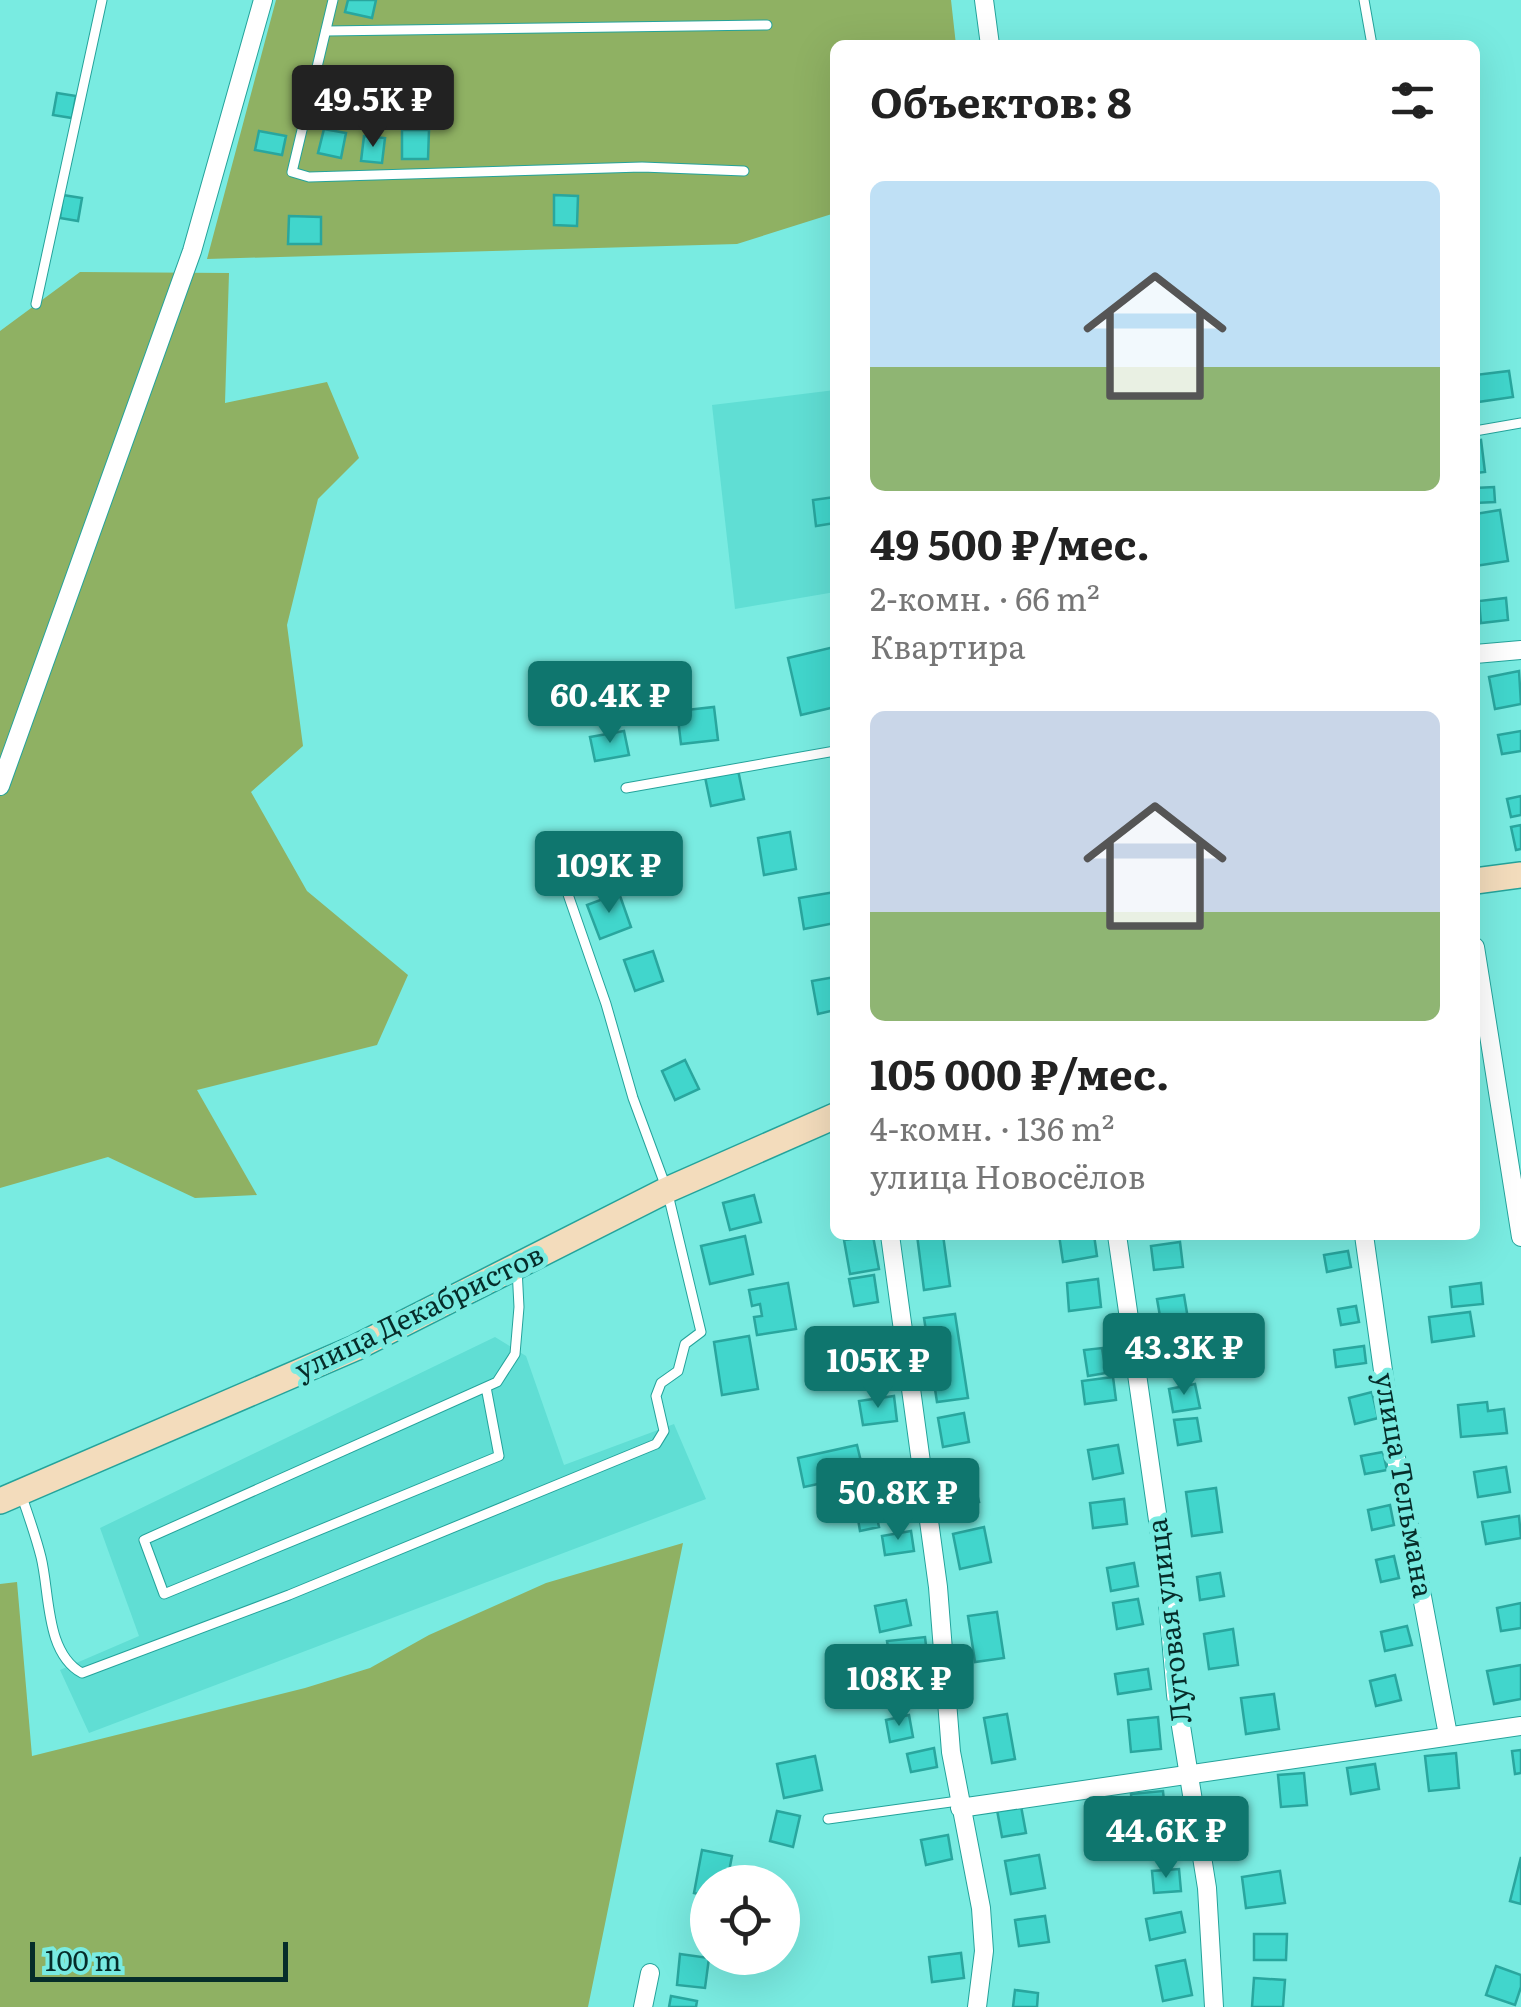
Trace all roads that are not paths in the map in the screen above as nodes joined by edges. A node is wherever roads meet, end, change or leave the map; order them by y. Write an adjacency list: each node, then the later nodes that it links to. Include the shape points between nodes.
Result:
1 (102, 0): 11 (lane)
2 (262, 0): 17 (street, via 192,251)
3 (333, 0): 7 (lane)
4 (984, 0): 8 (street)
5 (1364, 0): 9 (lane)
6 (767, 25): 7 (lane)
7 (326, 32): 10 (lane, via 292,172 309,177)
8 (989, 40)
9 (1371, 40)
10 (744, 171)
11 (36, 304)
12 (1521, 423): 13 (lane)
13 (1480, 430)
14 (1521, 650): 15 (street)
15 (1480, 654)
16 (830, 752): 18 (lane)
17 (0, 786)
18 (626, 788)
19 (1521, 875): 20 (street)
20 (1480, 879)
21 (563, 880): 24 (lane)
22 (1480, 979): 25 (street)
23 (830, 1118): 24 (street, улица Декабристов)
24 (667, 1190): 29 (street, улица Декабристов); 31 (lane, via 701,1332 685,1344 678,1371 661,1383 656,1396 664,1431 656,1444 82,1673 58,1644 41,1555)
25 (1521, 1237)
26 (891, 1240): 35 (street, via 938,1587)
27 (1118, 1240): 34 (street, Луговая улица)
28 (1365, 1240): 33 (street, улица Тельмана, via 1393,1442)
29 (517, 1266): 30 (lane, via 515,1354 497,1382); 31 (street, улица Декабристов, via 354,1348)
30 (486, 1386): 30 (lane, via 144,1540 164,1594 499,1456)
31 (10, 1496)
32 (1521, 1726): 33 (street)
33 (1448, 1735): 34 (street)
34 (1189, 1774): 35 (street); 40 (street, Луговая улица, via 1207,1888)
35 (959, 1805): 36 (lane); 39 (street, via 981,1908)
36 (828, 1819)
37 (650, 1973): 38 (street)
38 (643, 2007)
39 (977, 2007)
40 (1214, 2007)

